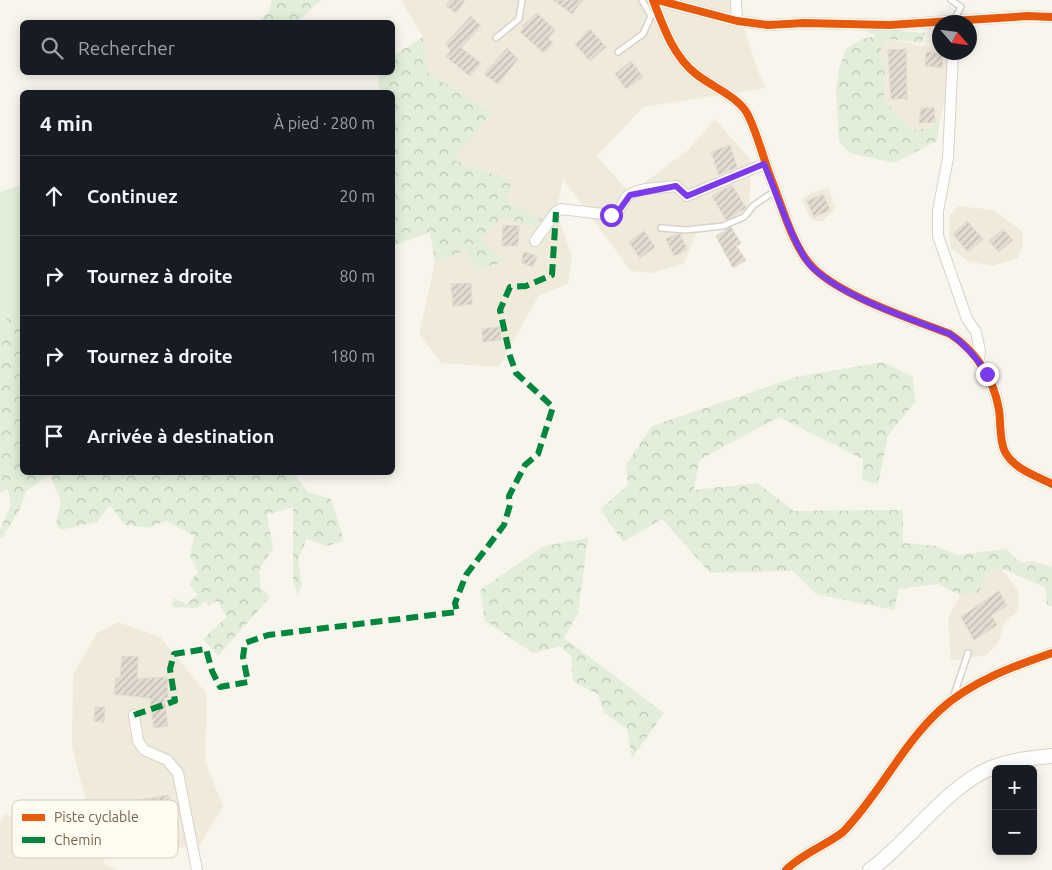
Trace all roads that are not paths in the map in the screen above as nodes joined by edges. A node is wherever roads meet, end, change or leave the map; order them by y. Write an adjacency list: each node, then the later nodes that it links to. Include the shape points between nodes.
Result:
1 (522, 0): 12 (lane, via 519,19)
2 (642, 0): 13 (lane, via 651,16 642,34)
3 (653, 0): 15 (street, via 665,32 683,61 747,112)
4 (657, 0): 9 (street)
5 (736, 0): 9 (street)
6 (951, 0): 7 (lane, via 961,6)
7 (957, 15)
8 (1052, 17): 10 (street)
9 (737, 20): 11 (street, via 768,25)
10 (977, 20)
11 (932, 23)
12 (496, 38)
13 (618, 52)
14 (952, 60): 19 (street, via 948,158 938,211 938,236 963,310 976,332)
15 (764, 164): 16 (street); 18 (street, via 687,196 676,186 630,195 611,215 561,209)
16 (776, 191): 17 (lane, via 754,205 744,217 723,226 686,230); 19 (street, via 802,252 811,265 831,282 950,334 962,342)
17 (661, 228)
18 (535, 241)
19 (979, 362): 20 (street, via 995,392 1005,451 1023,470)
20 (1052, 484)
21 (968, 653): 23 (lane)
22 (1052, 653): 23 (street, via 1005,671)
23 (952, 700): 27 (street, via 922,729 844,832 795,860)
24 (134, 714): 26 (street, via 138,741 144,750 167,760 178,773)
25 (1052, 756): 28 (street, via 989,768 929,815 900,846)
26 (197, 870)
27 (786, 870)
28 (870, 870)

